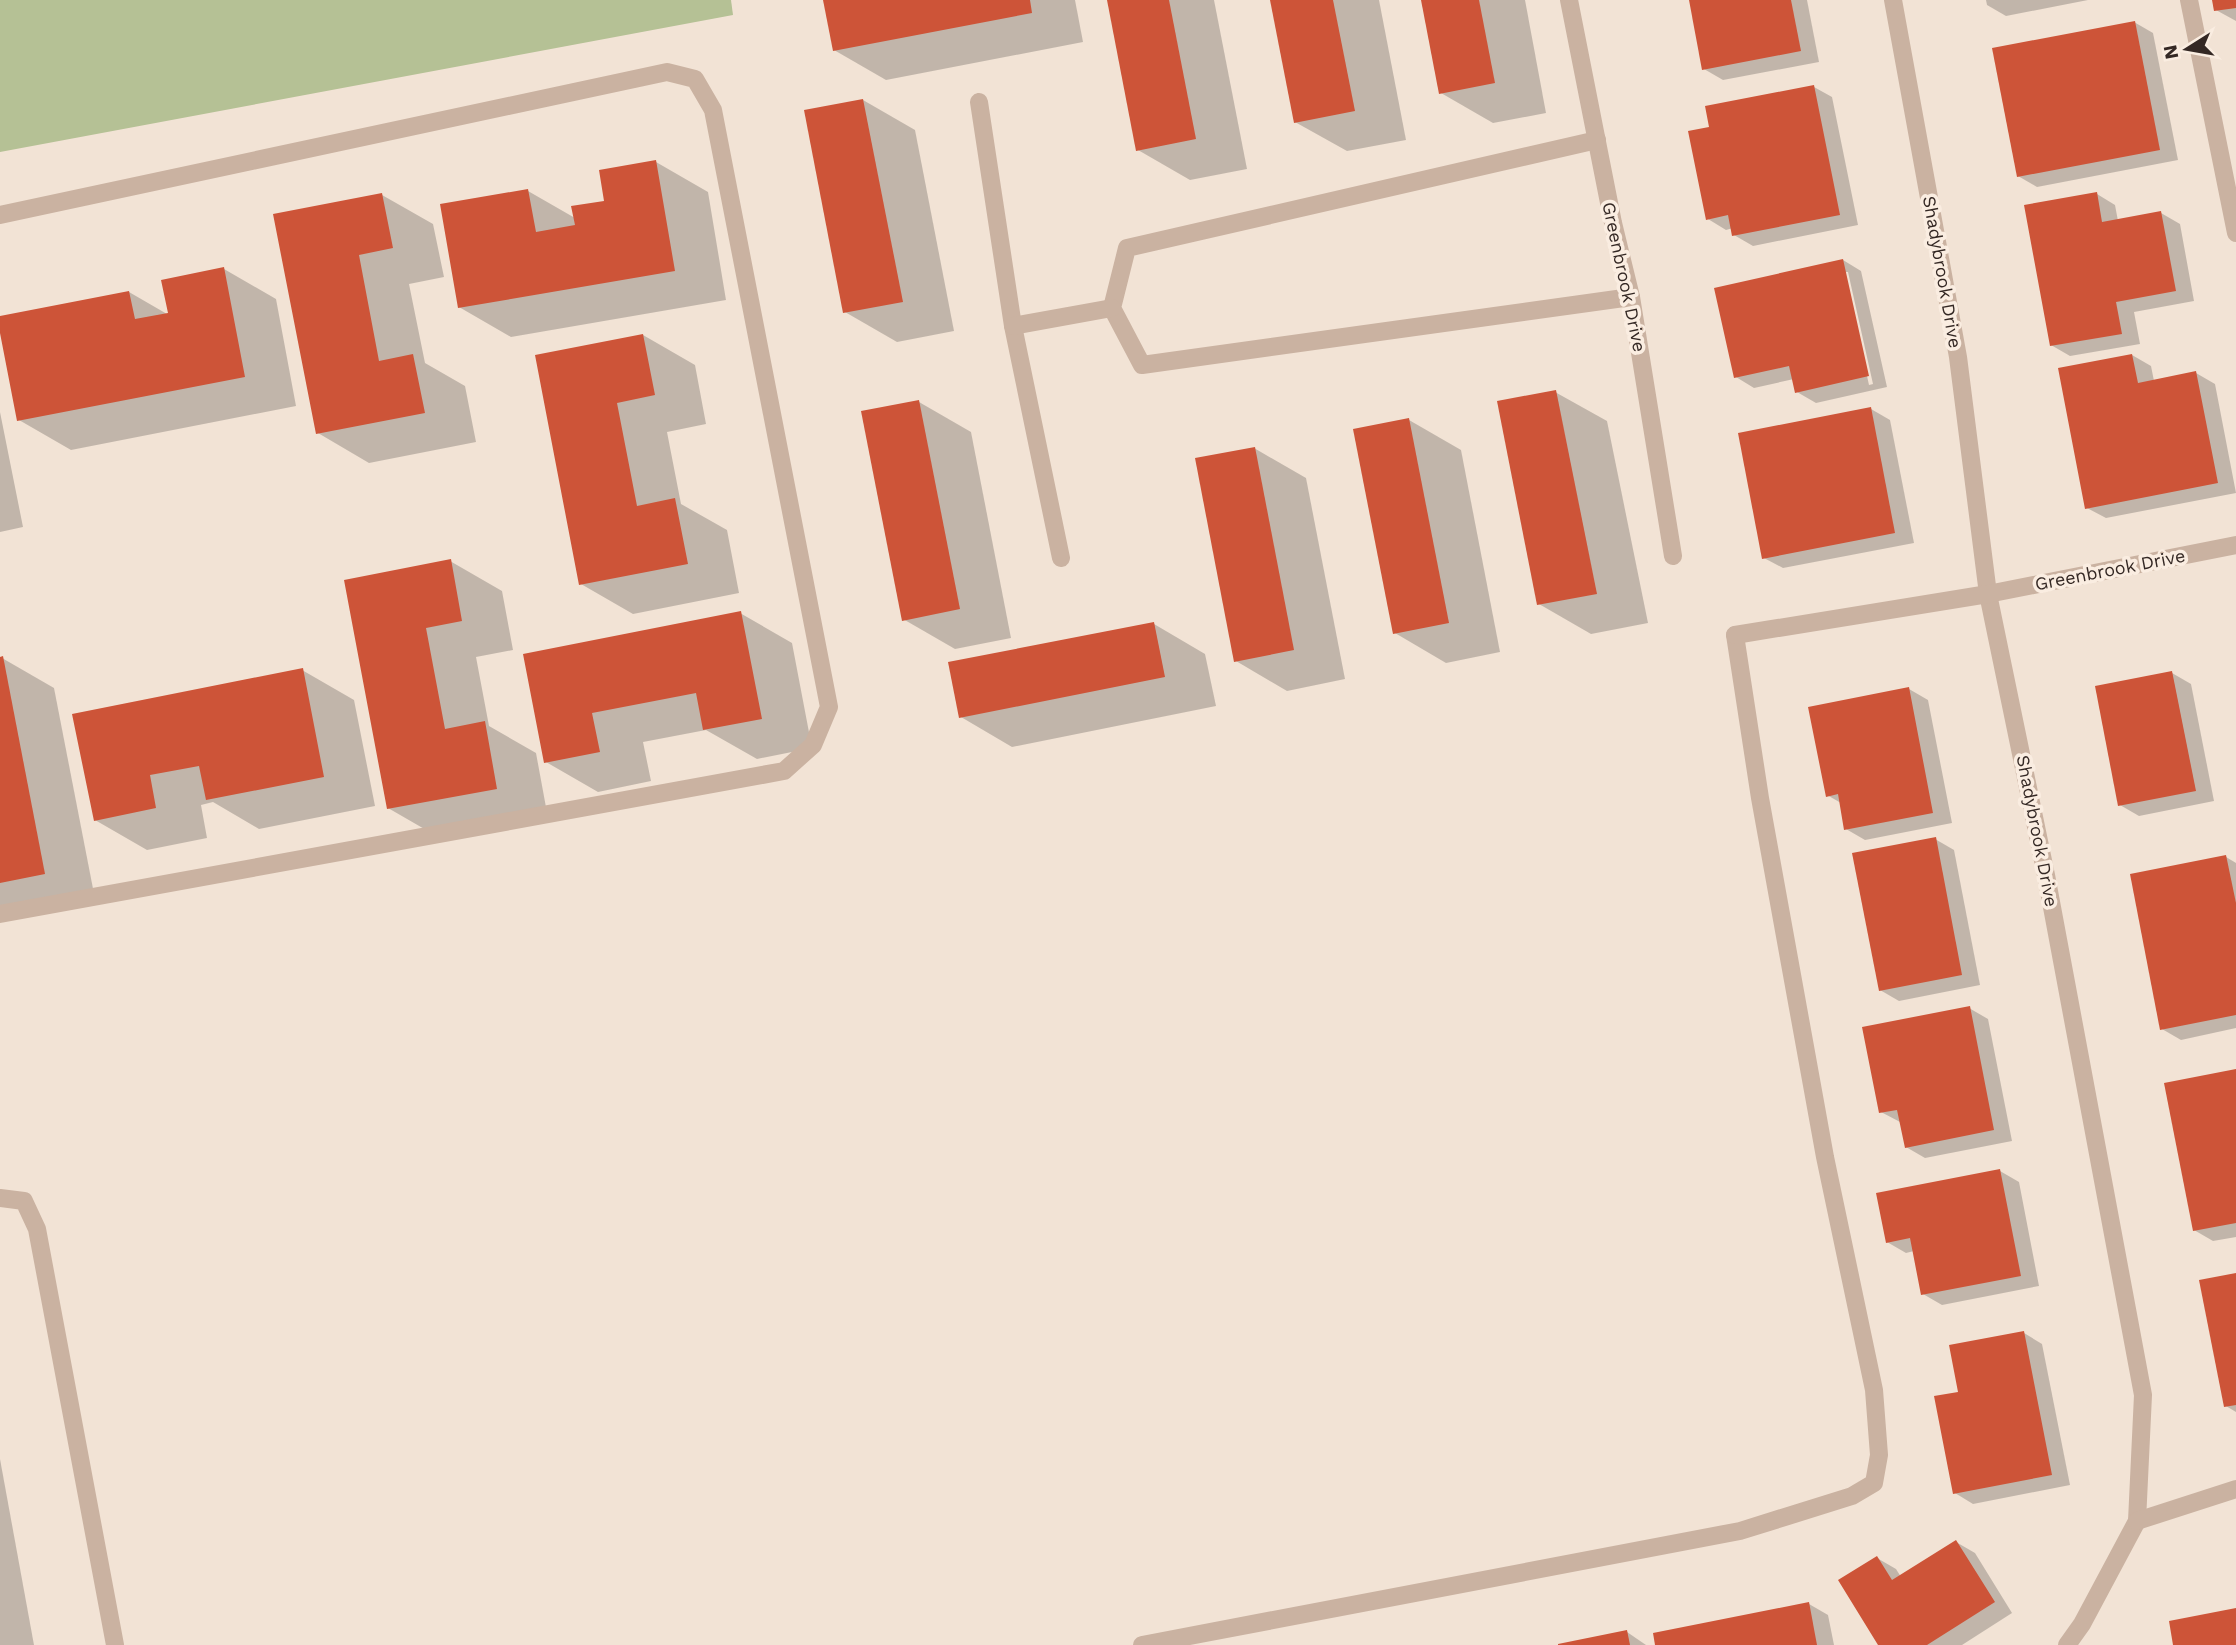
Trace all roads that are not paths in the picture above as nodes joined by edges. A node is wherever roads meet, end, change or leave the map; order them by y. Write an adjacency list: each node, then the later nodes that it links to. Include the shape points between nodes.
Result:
1 (1569, 0): 5 (street, Greenbrook Drive)
2 (1893, 0): 14 (street, Shadybrook Drive, via 1958,357)
3 (2189, 0): 7 (street)
4 (979, 102): 10 (street)
5 (1597, 140): 8 (street, Greenbrook Drive); 9 (street, via 1127,248)
6 (0, 215): 15 (street, via 667,72 695,79 713,110 829,707 813,746 784,771)
7 (2236, 233)
8 (1631, 297): 9 (street, via 1142,365); 12 (street, Greenbrook Drive)
9 (1112, 308): 10 (street)
10 (1013, 326): 13 (street)
11 (2236, 545): 14 (street, Greenbrook Drive)
12 (1673, 556)
13 (1061, 558)
14 (1988, 594): 18 (street, Shadybrook Drive, via 2046,875 2143,1395); 20 (street, Greenbrook Drive, via 1735,635 1759,798 1820,1130 1874,1390 1879,1455 1874,1483 1852,1496 1741,1531)
15 (0, 914)
16 (0, 1198): 19 (street, via 24,1200 37,1229)
17 (2236, 1489): 18 (street)
18 (2137, 1521): 21 (street, Shadybrook Drive)
19 (115, 1645)
20 (1142, 1645)
21 (2067, 1645)

